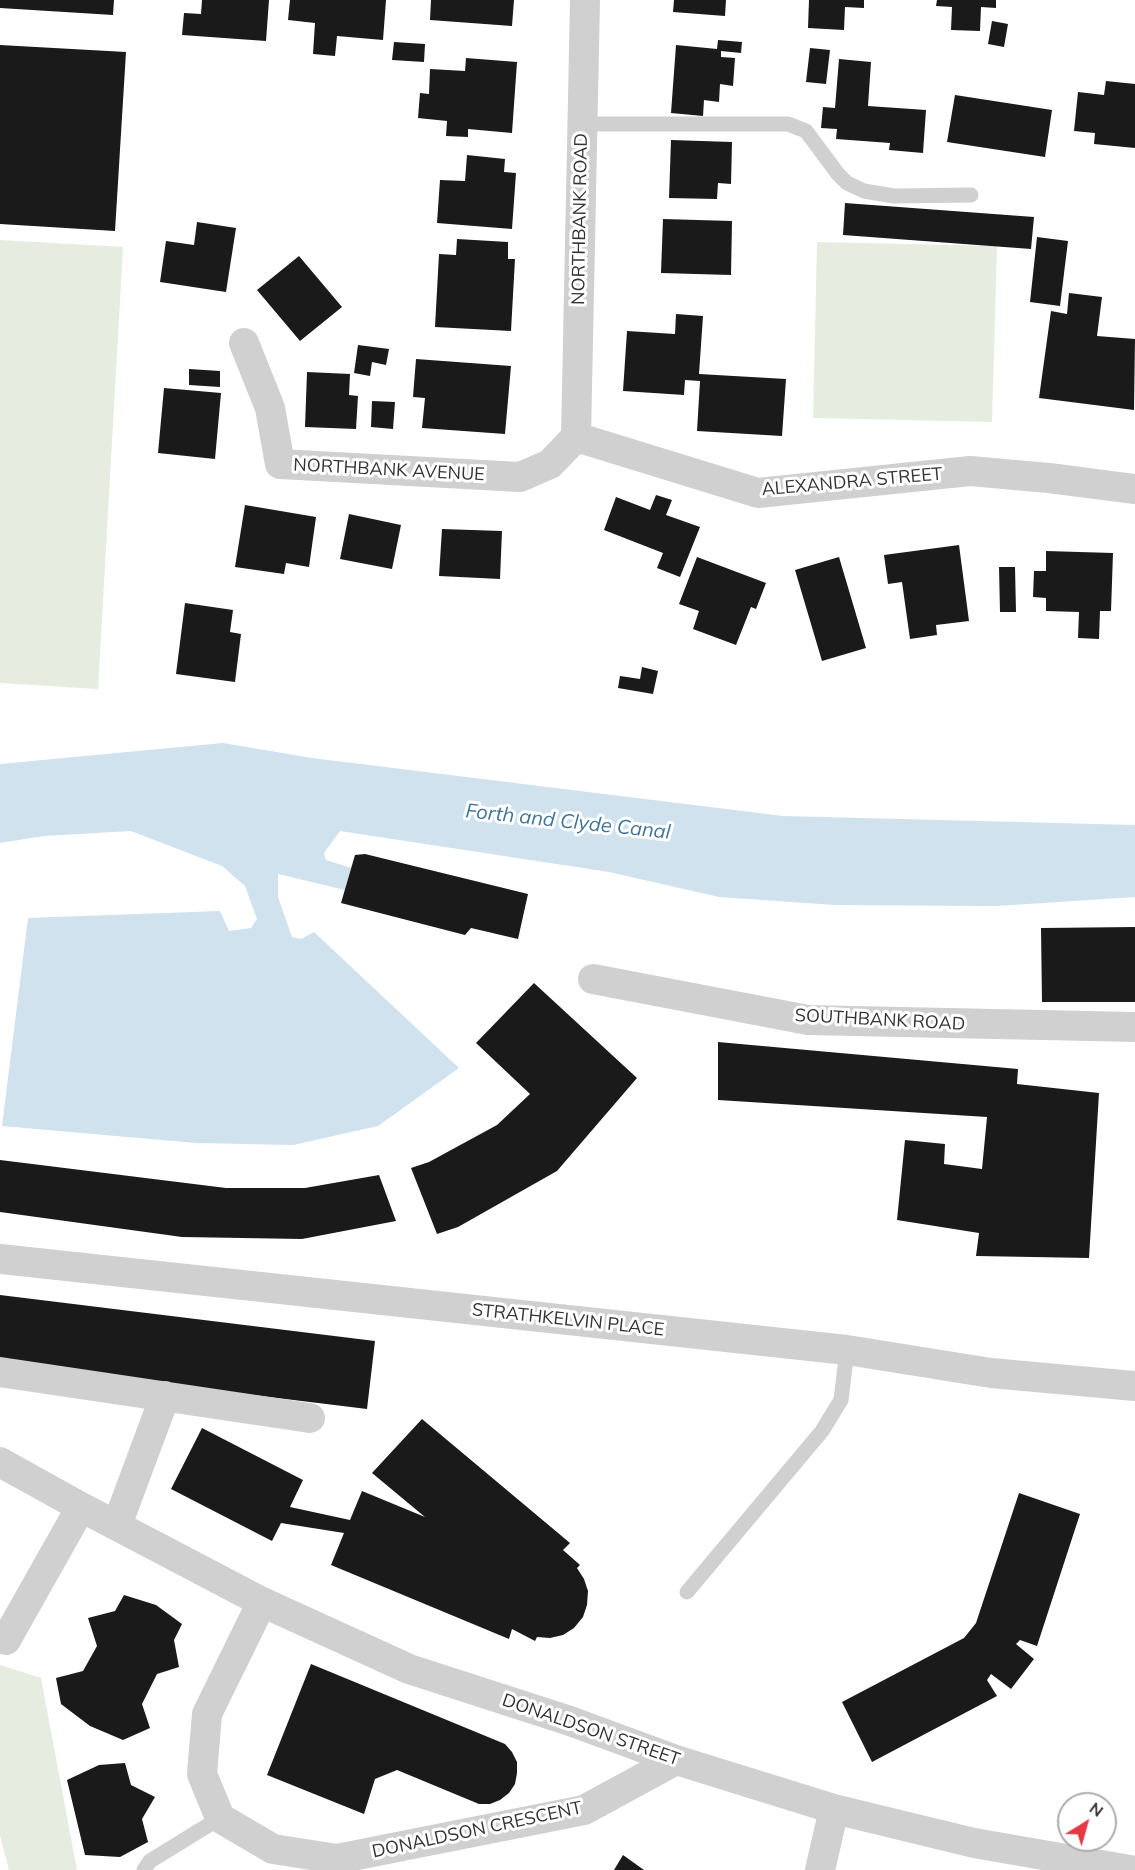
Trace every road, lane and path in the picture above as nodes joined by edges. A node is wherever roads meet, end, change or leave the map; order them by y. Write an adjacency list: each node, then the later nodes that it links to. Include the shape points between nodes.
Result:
1 (585, 0): 2 (street, NORTHBANK ROAD)
2 (583, 124): 3 (lane, via 788,124 806,131 837,174 864,191 894,196); 5 (street, NORTHBANK ROAD)
3 (971, 195)
4 (244, 343): 5 (street, NORTHBANK AVENUE, via 270,408 280,464 520,477 550,464)
5 (576, 437): 6 (street, ALEXANDRA STREET, via 758,493 970,471)
6 (1135, 489)
7 (593, 980): 8 (street, SOUTHBANK ROAD, via 808,1020)
8 (1135, 1028)
9 (0, 1259): 10 (street, STRATHKELVIN PLACE)
10 (848, 1350): 12 (street, STRATHKELVIN PLACE, via 991,1373); 18 (lane, via 841,1400 822,1431)
11 (0, 1372): 13 (street)
12 (1135, 1386)
13 (165, 1396): 14 (street); 17 (street)
14 (310, 1418)
15 (0, 1462): 16 (street, DONALDSON STREET)
16 (81, 1507): 17 (street, DONALDSON STREET); 20 (street)
17 (117, 1525): 19 (street, DONALDSON STREET)
18 (687, 1592)
19 (262, 1602): 21 (street, DONALDSON STREET, via 409,1669); 23 (street, via 207,1714 202,1774)
20 (6, 1640)
21 (676, 1760): 22 (street, DONALDSON STREET); 23 (street, DONALDSON CRESCENT, via 584,1810 337,1860 273,1849)
22 (834, 1809): 24 (street, DONALDSON STREET); 26 (street)
23 (220, 1818): 25 (lane, via 150,1861)
24 (1074, 1865): 27 (street, DONALDSON STREET)
25 (144, 1870)
26 (820, 1870)
27 (1130, 1870)

